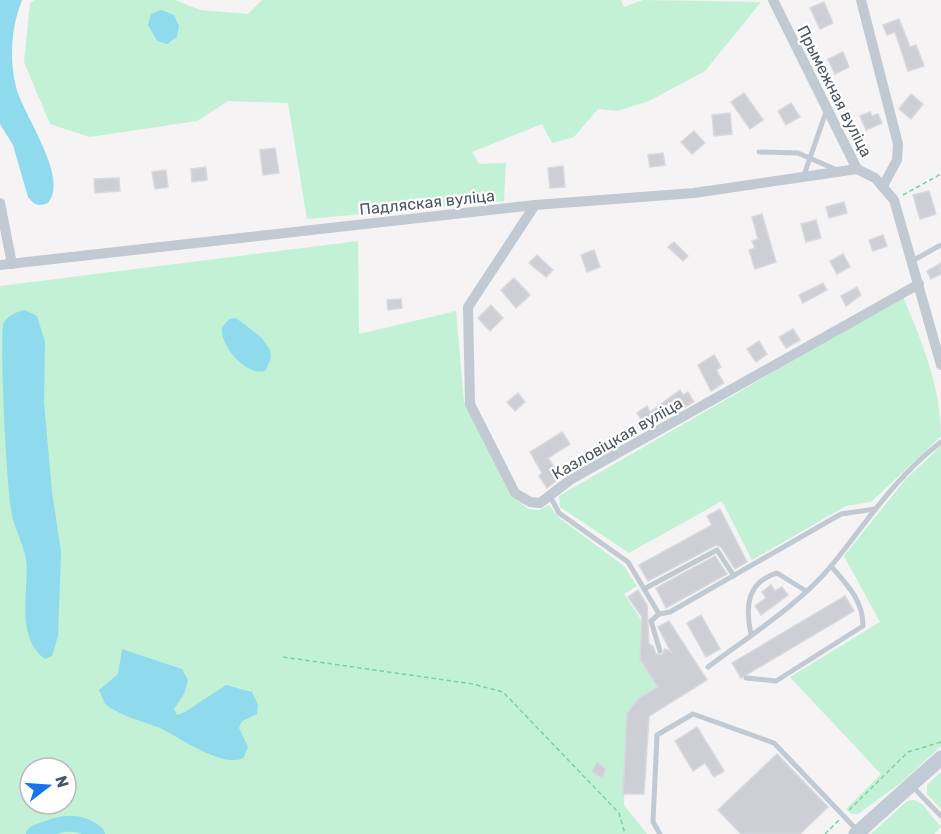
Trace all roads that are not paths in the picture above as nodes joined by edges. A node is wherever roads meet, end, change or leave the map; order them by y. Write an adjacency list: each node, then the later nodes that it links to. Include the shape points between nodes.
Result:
1 (773, 0): 3 (street, Прымежная вуліца)
2 (861, 0): 9 (street, via 898,144 897,160)
3 (826, 112): 5 (lane); 6 (street, Прымежная вуліца)
4 (759, 152): 5 (lane)
5 (811, 157): 7 (lane); 8 (lane)
6 (857, 169): 7 (street, Падляская вуліца); 9 (street, Прымежная вуліца)
7 (841, 171): 8 (street, Падляская вуліца)
8 (804, 177): 11 (street, Падляская вуліца, via 694,193)
9 (883, 186): 14 (street, Прымежная вуліца, via 894,200)
10 (0, 203): 12 (street)
11 (535, 205): 15 (street, Падляская вуліца); 20 (street, Казловіцкая вуліца, via 468,307 470,404 514,493 540,503)
12 (2, 223): 15 (street)
13 (941, 245): 14 (lane)
14 (912, 261): 17 (street, Прымежная вуліца)
15 (12, 264): 16 (street, Падляская вуліца)
16 (0, 265)
17 (919, 284): 18 (street, Прымежная вуліца); 20 (street, Казловіцкая вуліца, via 570,480)
18 (941, 365)
19 (941, 442): 21 (lane)
20 (550, 496): 24 (lane, via 559,513 628,562)
21 (875, 509): 22 (lane); 23 (lane, via 841,514)
22 (831, 566): 25 (lane); 30 (lane, via 858,599 863,626 776,681)
23 (734, 576): 24 (lane, via 717,550); 26 (lane, via 670,612)
24 (644, 589): 26 (lane)
25 (806, 591): 27 (lane); 27 (lane, via 777,573 762,577 752,588 749,602)
26 (659, 614): 28 (lane, via 651,621)
27 (751, 634): 29 (lane)
28 (660, 651)
29 (708, 667)
30 (746, 678)
31 (941, 758): 32 (main road)
32 (911, 784): 33 (lane); 34 (main road)
33 (941, 816)
34 (858, 833): 35 (lane, via 774,743 693,714 657,735 653,822)
35 (660, 834)

